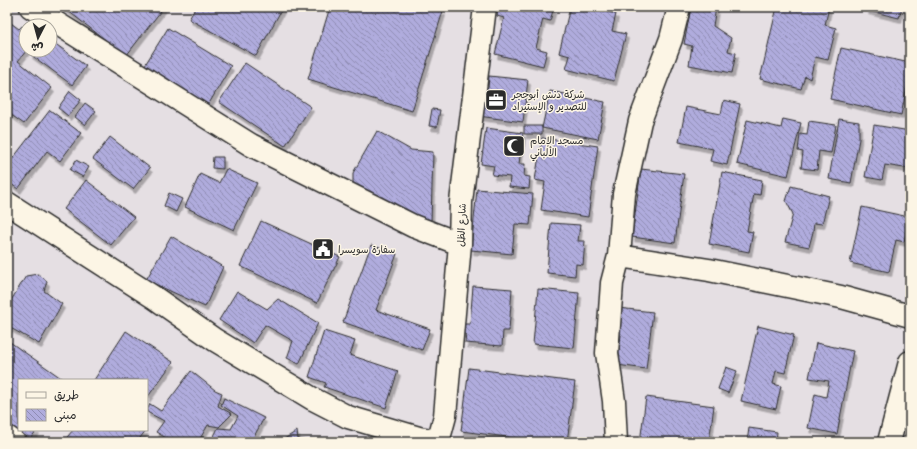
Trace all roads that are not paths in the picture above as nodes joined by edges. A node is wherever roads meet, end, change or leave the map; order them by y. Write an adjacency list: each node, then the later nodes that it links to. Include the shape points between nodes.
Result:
1 (31, 7): 5 (street, via 251,145 413,226)
2 (485, 7): 5 (street, شارع الظل, via 461,202)
3 (679, 7): 6 (street, via 671,40 640,121 624,194)
4 (7, 203): 10 (street, via 155,298 215,340 312,400 348,417)
5 (460, 244): 10 (street, شارع الظل, via 445,416)
6 (619, 256): 7 (street, via 709,270 841,297); 12 (street, via 612,283 607,353 614,401)
7 (910, 316)
8 (910, 362): 13 (street)
9 (7, 437): 11 (street)
10 (438, 441)
11 (14, 442)
12 (616, 442)
13 (889, 442)

